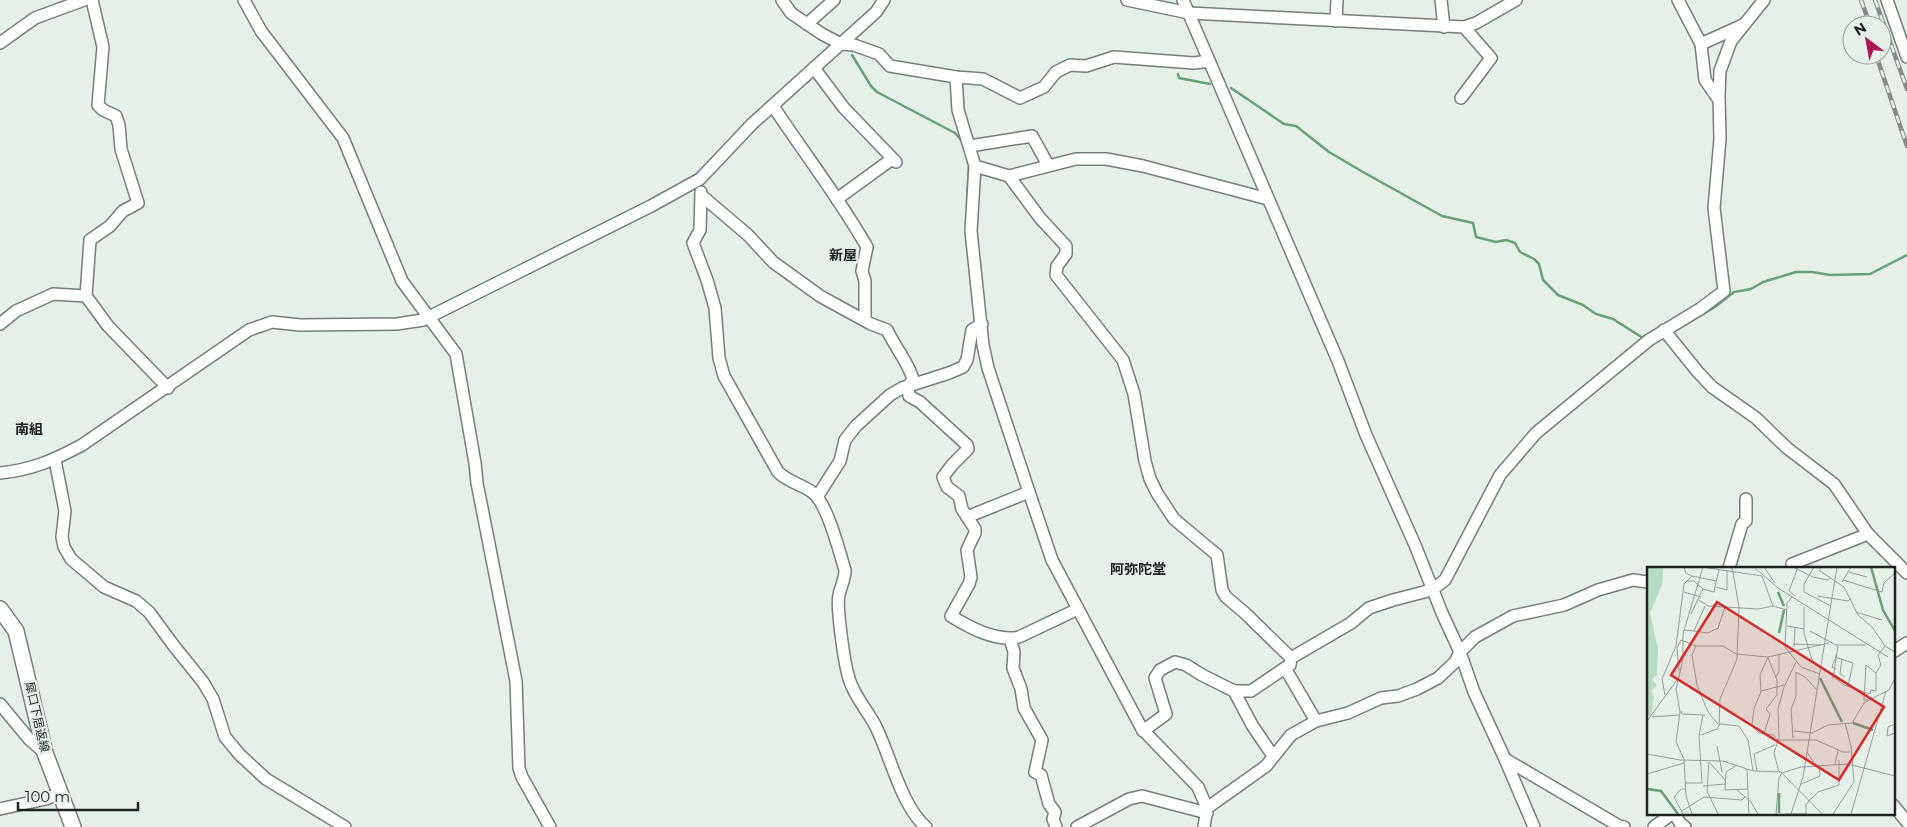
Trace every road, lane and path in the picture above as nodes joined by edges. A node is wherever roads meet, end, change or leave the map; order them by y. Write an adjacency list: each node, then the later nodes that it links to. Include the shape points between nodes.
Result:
1 (84, 0): 22 (street, via 35,18)
2 (92, 0): 40 (street, via 103,47 98,105 116,116 121,149 138,203 123,211 110,226 90,240)
3 (244, 0): 41 (street, via 261,31 343,138 402,282)
4 (782, 0): 18 (street, via 791,13)
5 (834, 0): 18 (street)
6 (883, 0): 23 (street, via 876,12)
7 (1127, 0): 16 (street)
8 (1183, 0): 16 (street)
9 (1337, 0): 17 (street)
10 (1441, 0): 20 (street)
11 (1516, 0): 15 (street)
12 (1678, 0): 24 (street)
13 (1764, 0): 19 (street)
14 (1887, 0): 25 (street)
15 (1500, 4): 21 (street, via 1476,23)
16 (1189, 13): 17 (street); 26 (street)
17 (1336, 21): 20 (street)
18 (807, 24): 23 (street)
19 (1743, 25): 24 (street); 30 (street, via 1731,41 1722,64)
20 (1444, 27): 21 (street)
21 (1464, 27): 29 (street, via 1490,58)
22 (0, 43)
23 (841, 44): 27 (street); 28 (street, via 879,54 890,66)
24 (1701, 44): 30 (street, via 1705,80)
25 (1907, 57)
26 (1209, 62): 28 (street, via 1114,57 1086,66 1070,65 1056,72 1044,88 1020,98 983,80); 39 (street)
27 (814, 68): 31 (street); 38 (street, via 844,108 894,161)
28 (956, 77): 32 (street, via 958,110)
29 (1461, 98)
30 (1719, 100): 45 (street, via 1720,139 1714,208 1724,292)
31 (773, 106): 36 (street); 38 (street)
32 (970, 146): 33 (street, via 1032,136); 34 (street)
33 (1048, 165): 35 (street); 39 (street, via 1076,158 1106,159)
34 (975, 166): 35 (street); 44 (street, via 971,231)
35 (1009, 176): 66 (street, via 1066,246 1066,254 1057,266 1056,275 1123,360 1134,394 1145,461 1157,493 1174,519 1218,555 1222,590 1226,597)
36 (700, 179): 37 (street); 41 (street)
37 (702, 196): 42 (street, via 748,235 773,262 820,296); 51 (street, via 700,230 693,243 715,308 719,358 724,376 778,472)
38 (837, 199): 42 (street, via 867,247 862,271)
39 (1268, 199): 59 (street)
40 (86, 296): 43 (street, via 53,294 16,311); 47 (street, via 108,326)
41 (426, 319): 47 (street, via 389,324 272,322 250,330); 84 (street, via 456,354 477,483 516,681 519,768)
42 (865, 320): 46 (street, via 887,330 910,370 913,379)
43 (0, 324)
44 (982, 324): 46 (street, via 972,330 963,367); 50 (street, via 988,368)
45 (1664, 330): 54 (street, via 1712,387 1756,418 1787,448 1834,484); 59 (street, via 1536,433 1510,461 1445,580)
46 (908, 387): 51 (street, via 890,395 856,426 845,440 840,462); 53 (street, via 909,396 920,402 967,445 968,449 943,477 947,487 959,496)
47 (168, 388): 48 (street)
48 (55, 460): 49 (street, via 23,471); 83 (street, via 65,511 62,537 71,559 104,587 136,601 150,612 203,682 213,699 225,736 240,755 266,780)
49 (0, 473)
50 (1029, 492): 53 (street); 61 (street, via 1052,560)
51 (817, 496): 85 (street, via 824,507 845,570 838,596 851,686 875,726 906,800)
52 (1746, 499): 55 (street, via 1746,521 1742,524)
53 (967, 517): 62 (street, via 975,529 967,550 971,577 951,616 976,630)
54 (1868, 534): 56 (street, via 1792,564); 57 (street)
55 (1730, 567)
56 (1793, 567)
57 (1907, 573)
58 (1647, 582): 65 (street, via 1633,580 1598,590 1564,605 1513,616 1475,637)
59 (1433, 589): 65 (street); 66 (street, via 1369,608 1351,623)
60 (0, 609): 72 (main road, 犀口下居返線, via 16,631)
61 (1078, 609): 62 (street); 71 (street)
62 (1010, 639): 86 (street, via 1014,652 1013,668 1024,708 1042,740 1035,772 1041,775 1049,804 1055,812)
63 (1907, 643): 64 (street)
64 (1894, 651)
65 (1460, 652): 70 (street, via 1455,662 1438,678 1417,689); 74 (street, via 1474,692)
66 (1291, 658): 67 (street, via 1290,665)
67 (1285, 668): 68 (street, via 1251,691); 70 (street)
68 (1234, 691): 71 (street, via 1175,662 1160,670 1155,678 1166,714); 73 (street)
69 (0, 704): 72 (street)
70 (1316, 721): 73 (street, via 1291,735)
71 (1144, 731): 78 (street, via 1198,787)
72 (45, 754): 75 (main road, 犀口下居返線)
73 (1274, 756): 78 (street, via 1266,766)
74 (1505, 758): 89 (street); 90 (street)
75 (60, 793): 77 (street); 82 (main road, 犀口下居返線)
76 (1894, 806): 81 (street)
77 (0, 809)
78 (1207, 810): 87 (street, via 1142,796 1129,799); 88 (street)
79 (1672, 814): 91 (street)
80 (1674, 814): 92 (street)
81 (1907, 822)
82 (73, 827)
83 (345, 827)
84 (550, 827)
85 (926, 827)
86 (1056, 827)
87 (1077, 827)
88 (1204, 827)
89 (1534, 827)
90 (1624, 827)
91 (1654, 827)
92 (1685, 827)

